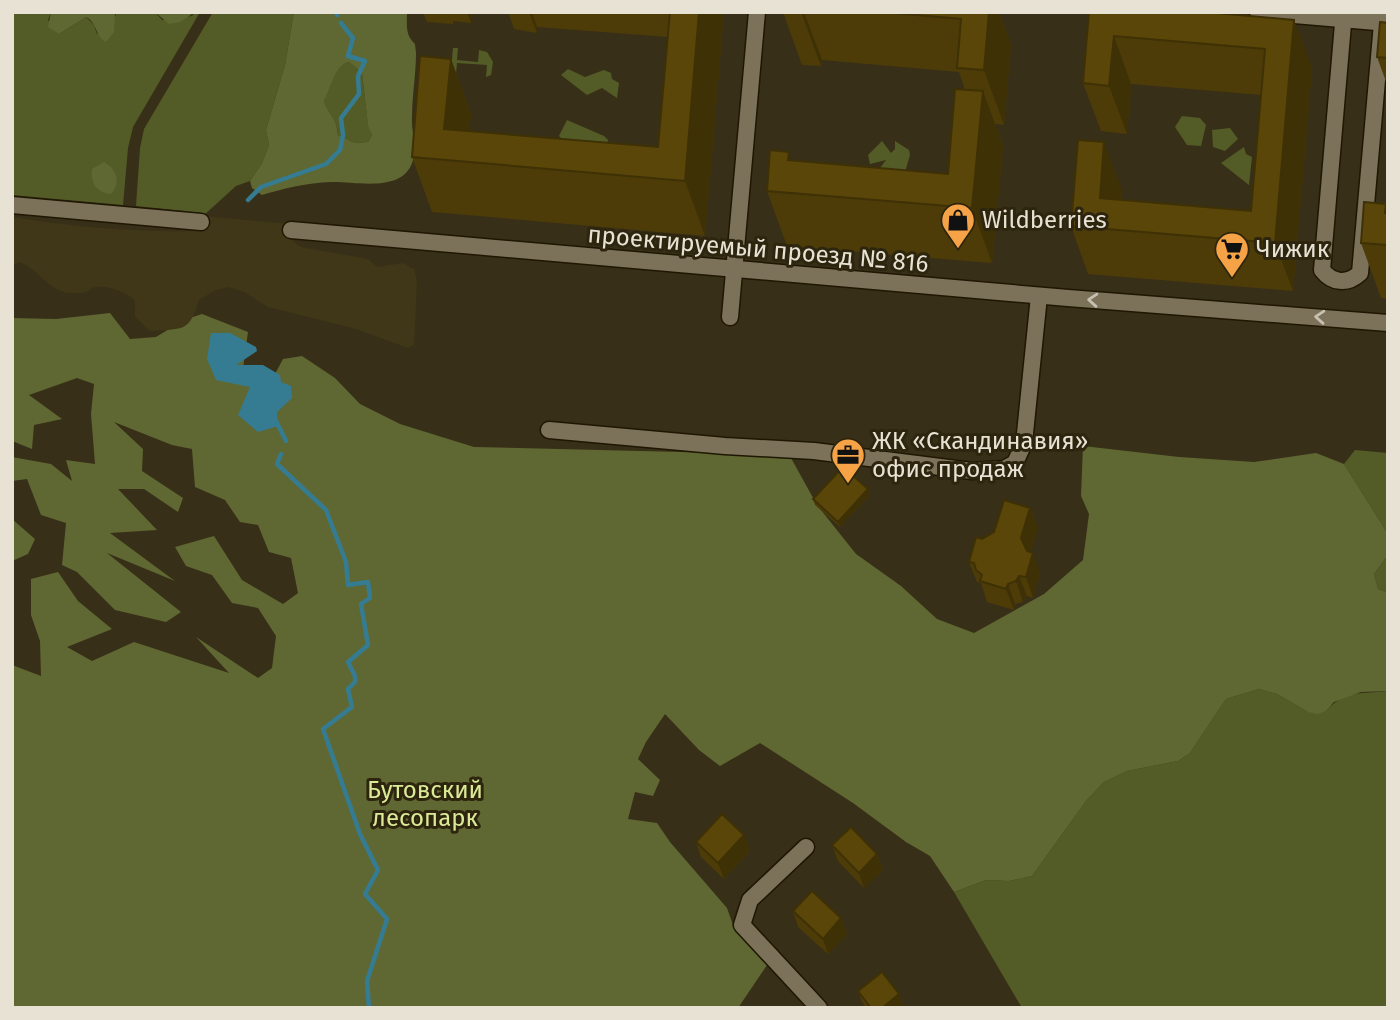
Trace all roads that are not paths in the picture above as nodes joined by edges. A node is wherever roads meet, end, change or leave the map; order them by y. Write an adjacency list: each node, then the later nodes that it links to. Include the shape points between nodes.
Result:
1 (757, 12): 8 (street)
2 (1258, 12): 3 (street)
3 (1344, 16): 4 (street); 4 (street, via 1322,270 1342,282 1360,273)
4 (1384, 19)
5 (12, 205): 6 (street)
6 (201, 222)
7 (291, 230): 8 (street, проектируемый проезд № 816)
8 (734, 270): 9 (street, проектируемый проезд № 816); 10 (street)
9 (1039, 296): 11 (street, проектируемый проезд № 816, one-way to 9); 12 (street, via 1024,443 1015,463 1004,469 972,471 814,451)
10 (730, 317)
11 (1388, 323)
12 (549, 430)
13 (806, 847): 14 (street, via 750,900 742,925)
14 (819, 1008)

